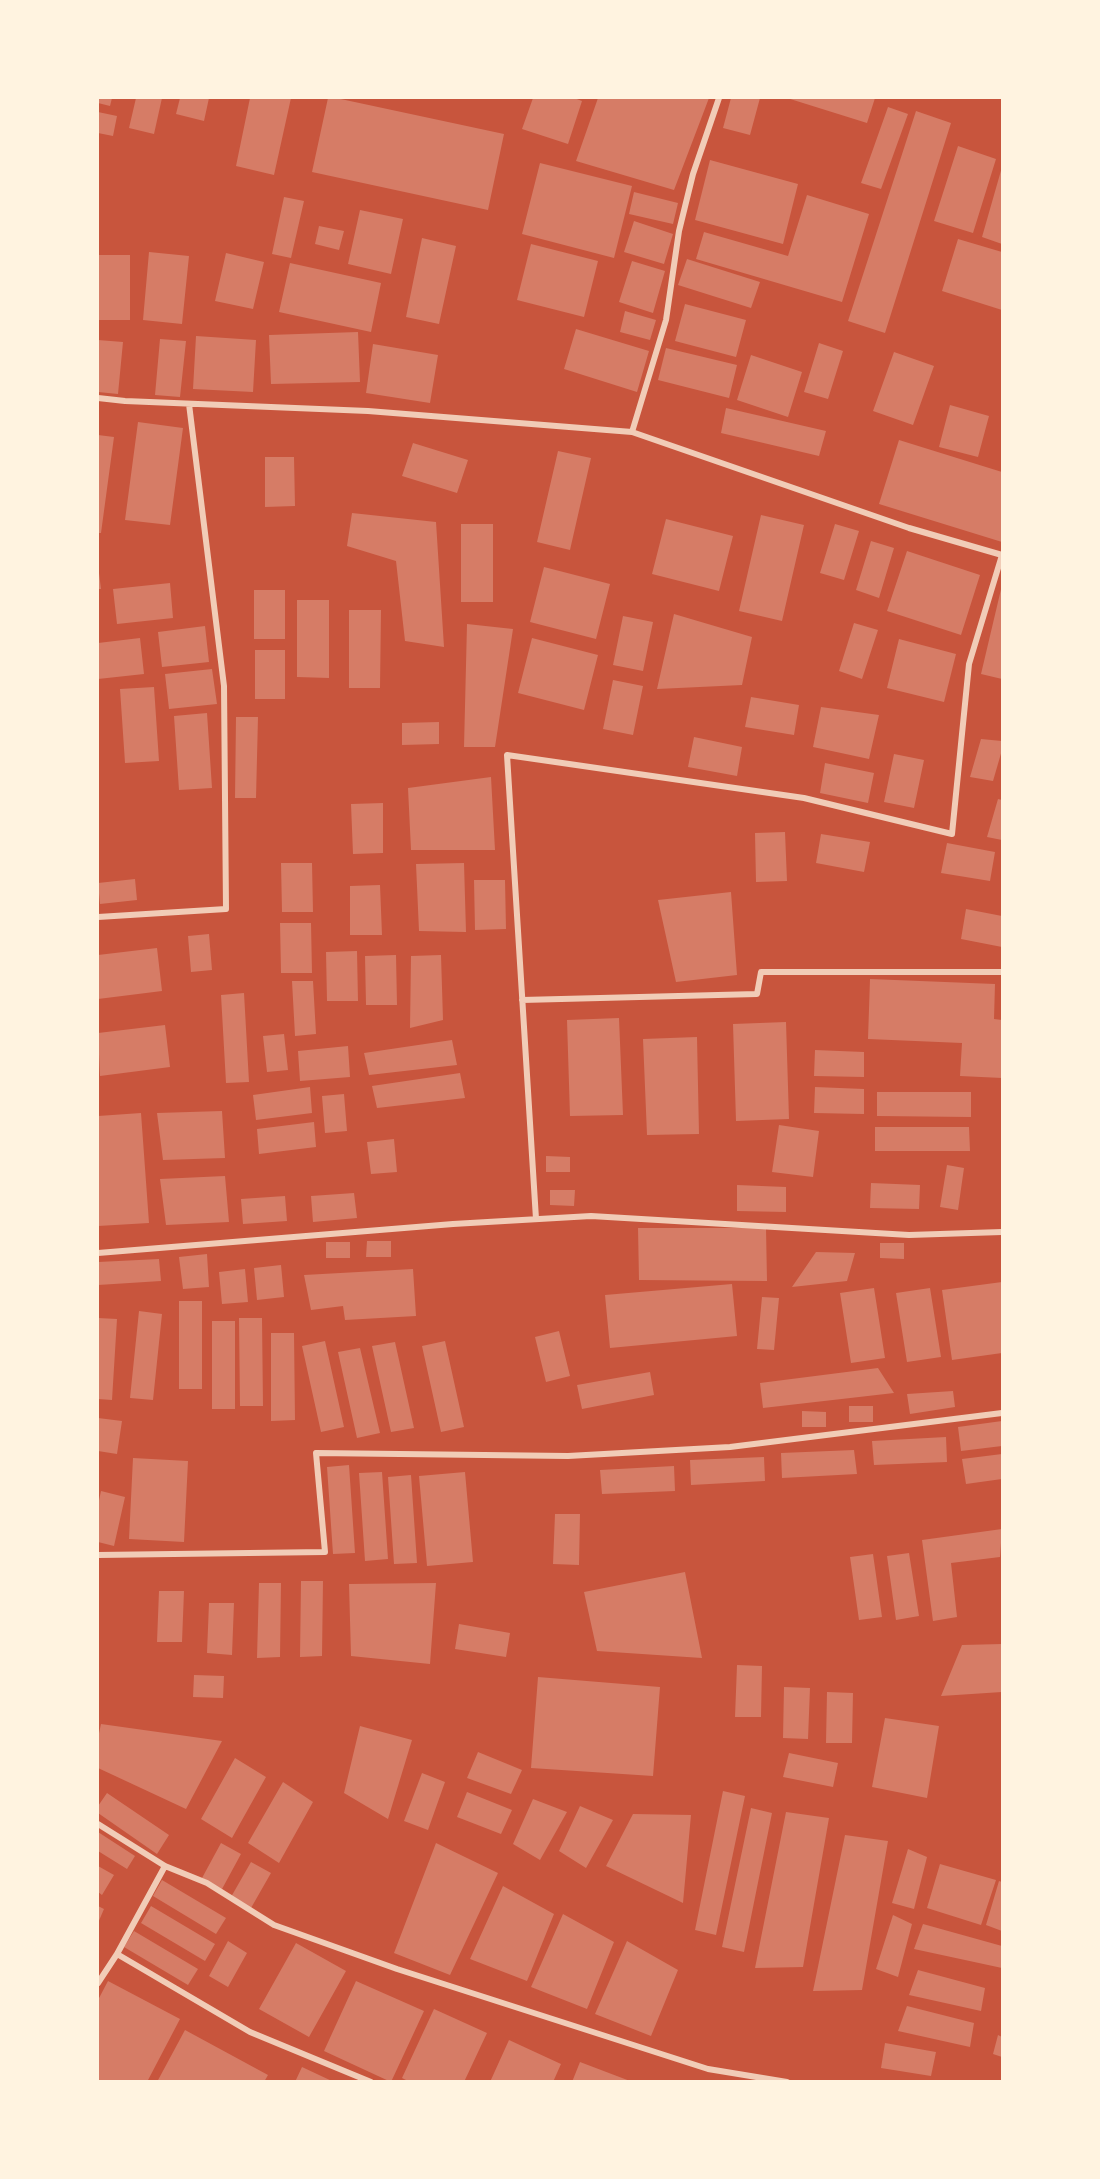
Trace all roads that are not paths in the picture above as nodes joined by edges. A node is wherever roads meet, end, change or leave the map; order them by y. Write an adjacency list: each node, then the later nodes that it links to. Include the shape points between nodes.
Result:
1 (719, 98): 4 (street, via 693,174 679,231 666,320)
2 (98, 398): 3 (street)
3 (189, 404): 4 (street, via 368,411); 5 (street, via 224,686 226,909)
4 (632, 432): 7 (street, via 909,528 1002,555 969,664 952,834 804,798 507,755)
5 (98, 917)
6 (1002, 972): 7 (street, via 760,972 757,994)
7 (522, 1000): 8 (street)
8 (536, 1219): 9 (street, via 591,1216 909,1235); 10 (street)
9 (1002, 1232)
10 (98, 1253)
11 (1002, 1413): 12 (street, via 730,1447 568,1456 316,1453 325,1552)
12 (98, 1555)
13 (98, 1824): 14 (street)
14 (165, 1866): 15 (street); 18 (street, via 207,1883 274,1925 397,1969 708,2069)
15 (117, 1954): 16 (street); 17 (street, via 250,2032)
16 (98, 1983)
17 (371, 2082)
18 (787, 2082)

